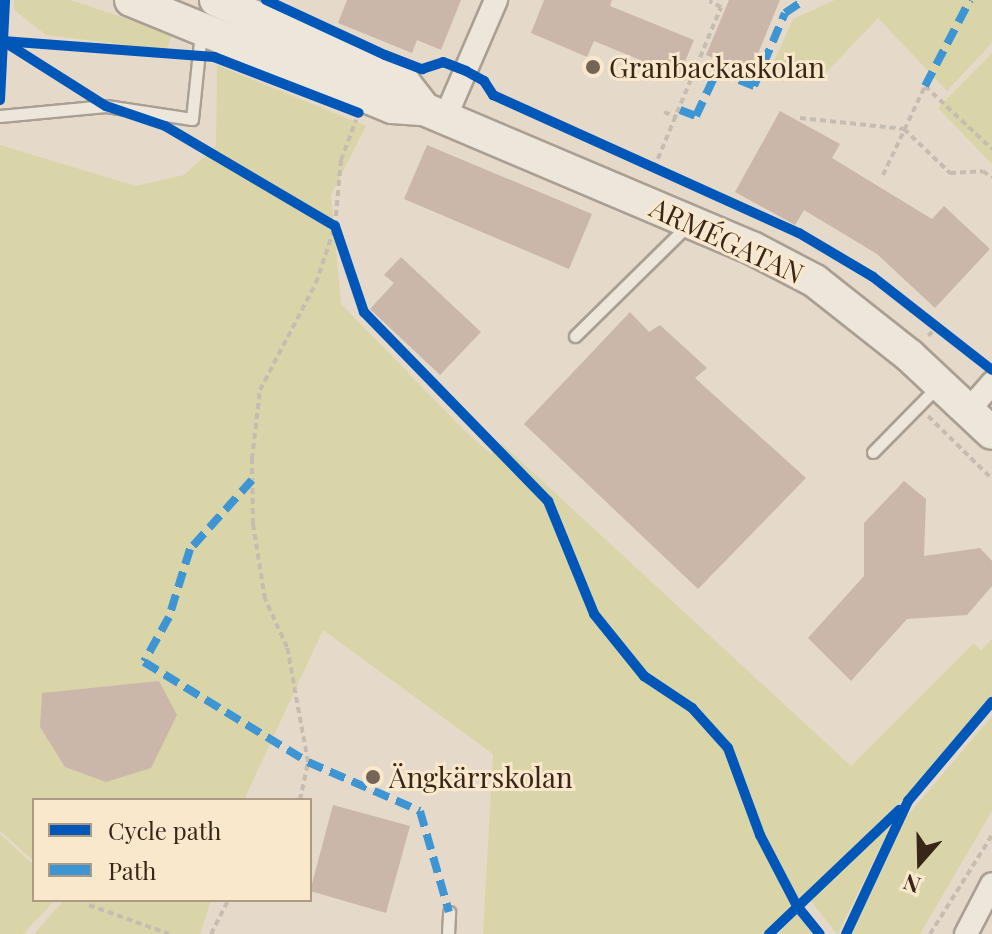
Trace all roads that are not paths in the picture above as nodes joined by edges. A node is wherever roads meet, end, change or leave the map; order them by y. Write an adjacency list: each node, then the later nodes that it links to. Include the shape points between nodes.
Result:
1 (131, 0): 3 (street, ARMÉGATAN)
2 (496, 0): 4 (street)
3 (209, 14): 4 (street, ARMÉGATAN, via 404,83); 5 (lane, via 192,119 106,106)
4 (435, 113): 6 (street, ARMÉGATAN)
5 (0, 116)
6 (691, 222): 7 (lane); 9 (street, ARMÉGATAN, via 815,281)
7 (575, 336)
8 (992, 383): 10 (street)
9 (929, 395): 10 (street, ARMÉGATAN); 12 (lane)
10 (968, 411): 11 (street, ARMÉGATAN)
11 (992, 433)
12 (873, 452)
13 (992, 884): 16 (street)
14 (449, 912): 15 (lane)
15 (448, 934)
16 (966, 934)

